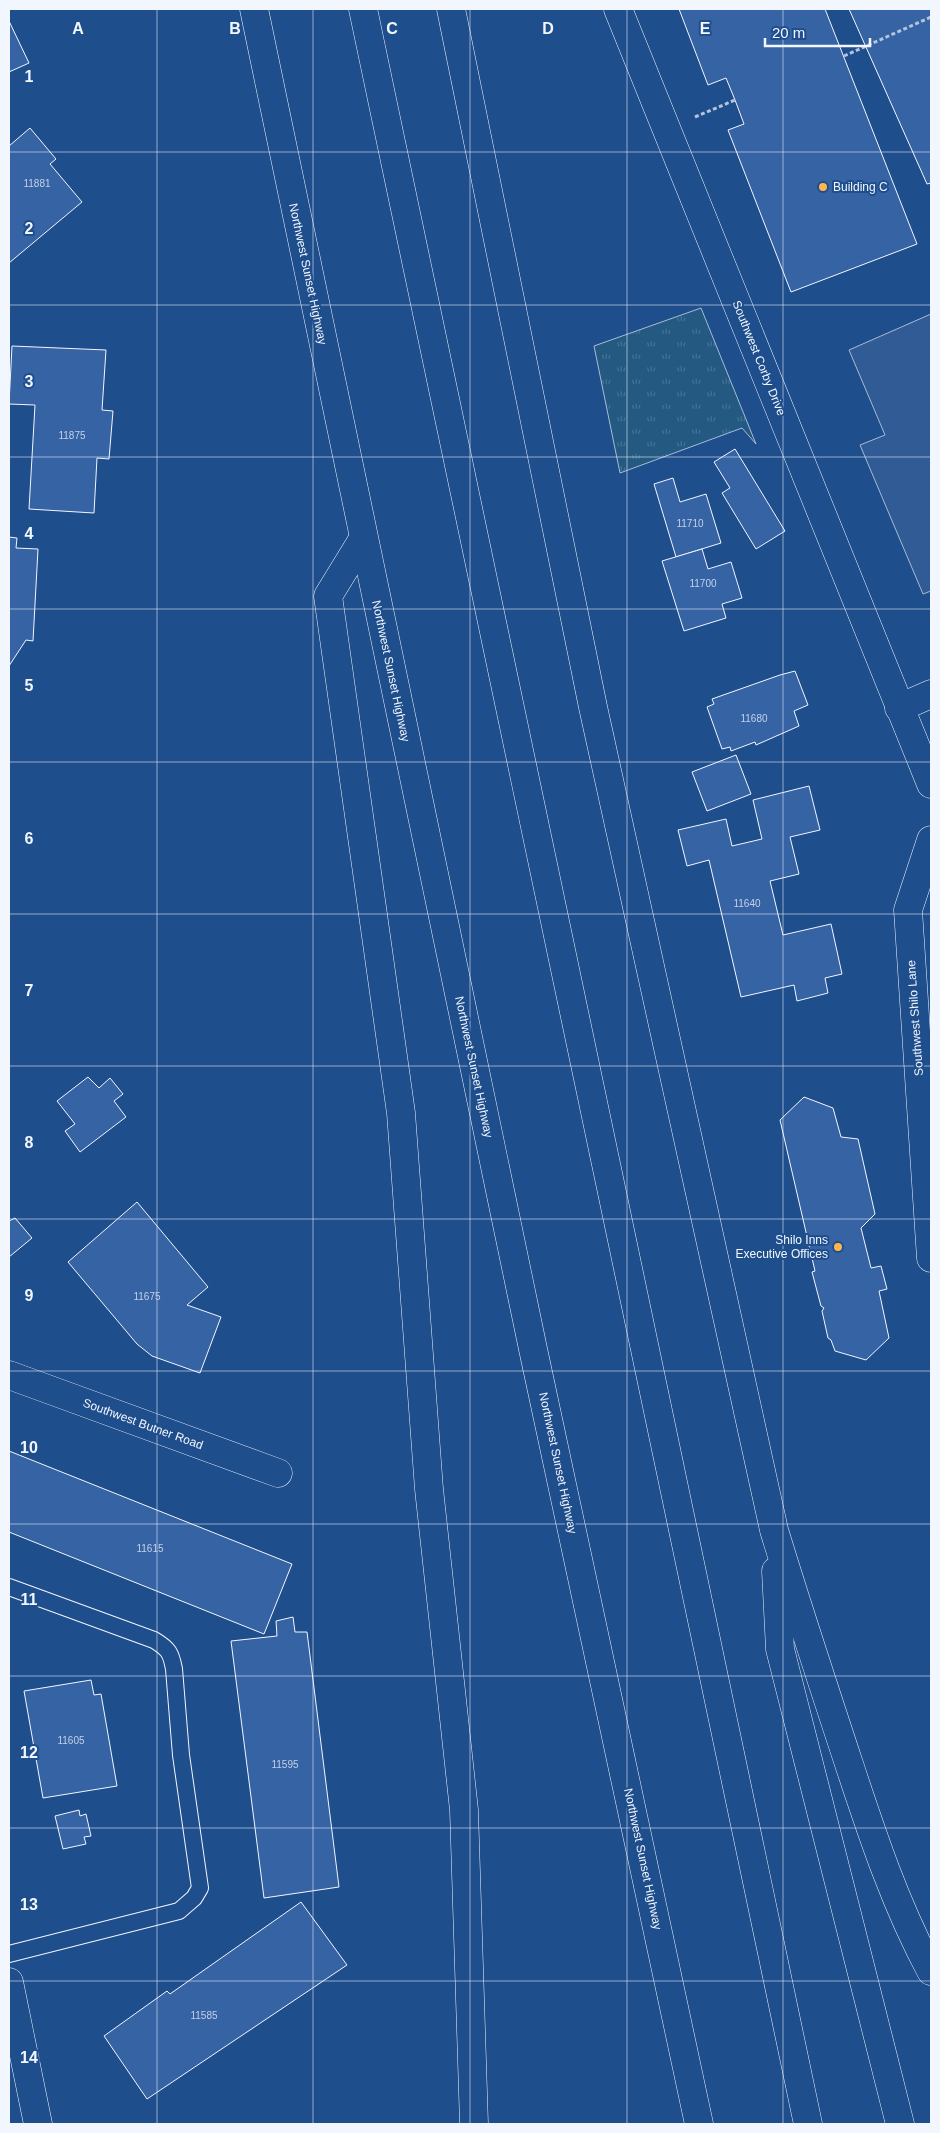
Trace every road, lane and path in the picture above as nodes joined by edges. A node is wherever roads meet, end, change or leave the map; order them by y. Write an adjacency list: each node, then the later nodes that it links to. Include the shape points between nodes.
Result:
1 (254, 9): 9 (main road, Northwest Sunset Highway)
2 (363, 9): 25 (main road)
3 (450, 9): 17 (main road, via 593,708)
4 (618, 9): 8 (main road, Southwest Corby Drive)
5 (931, 17): 6 (path)
6 (844, 56)
7 (735, 100): 8 (path)
8 (667, 129): 11 (main road, Southwest Corby Drive)
9 (363, 540): 23 (main road, via 328,596 402,1113 429,1489 464,1810); 24 (main road, Northwest Sunset Highway)
10 (931, 694): 11 (main road)
11 (900, 708): 12 (main road, Southwest Corby Drive)
12 (931, 784)
13 (931, 840): 14 (main road, Southwest Shilo Lane, via 908,910)
14 (931, 1258)
15 (9, 1375): 16 (main road, Southwest Butner Road)
16 (278, 1473)
17 (774, 1530): 20 (main road, via 810,1650 878,1850 911,1934); 26 (main road, via 780,1648)
18 (9, 1586): 19 (lane, via 166,1647 174,1669 200,1888 179,1911)
19 (9, 1954)
20 (931, 1970)
21 (9, 1982): 22 (main road)
22 (38, 2124)
23 (474, 2124)
24 (700, 2124)
25 (808, 2124)
26 (900, 2124)

